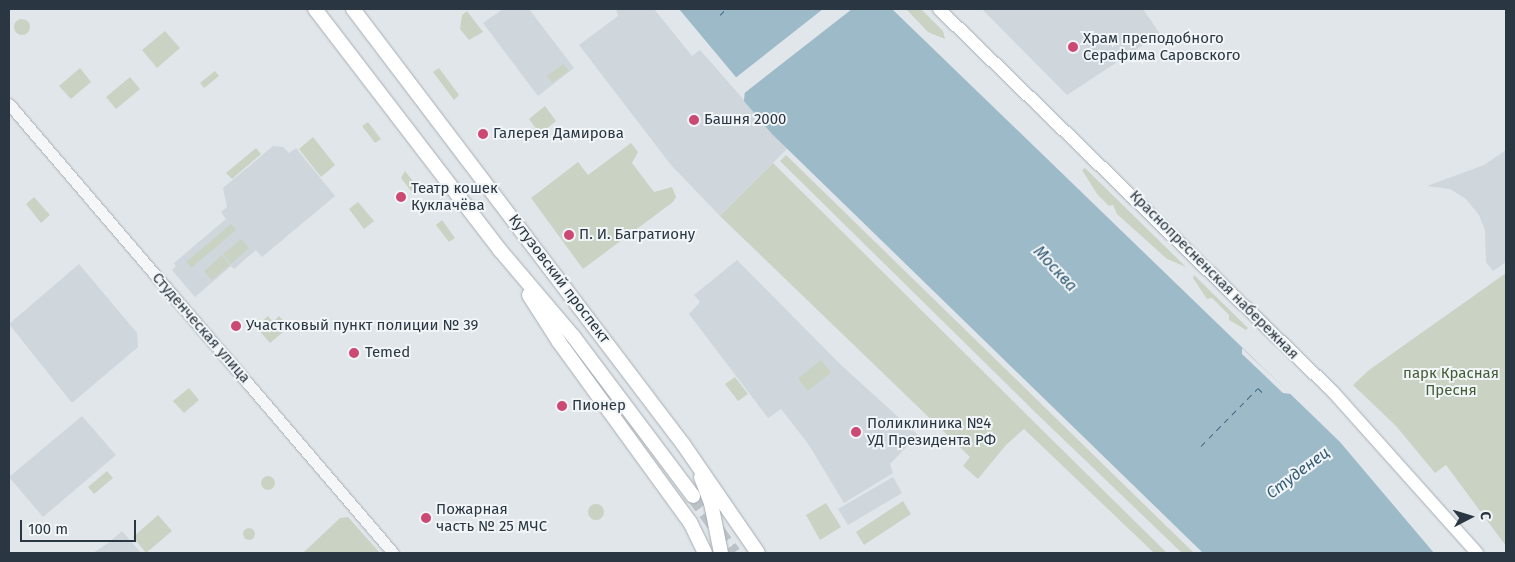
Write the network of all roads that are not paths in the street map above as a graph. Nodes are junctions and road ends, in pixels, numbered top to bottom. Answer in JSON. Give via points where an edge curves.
{"nodes":[{"id":1,"x":315,"y":9,"type":"edge"},
{"id":2,"x":353,"y":9,"type":"edge"},
{"id":3,"x":940,"y":9,"type":"edge"},
{"id":4,"x":9,"y":104,"type":"edge"},
{"id":5,"x":500,"y":250,"type":"junction"},
{"id":6,"x":684,"y":444,"type":"junction"},
{"id":7,"x":693,"y":496,"type":"tunnel mouth"},
{"id":8,"x":393,"y":553,"type":"edge"},
{"id":9,"x":705,"y":553,"type":"edge"},
{"id":10,"x":721,"y":553,"type":"edge"},
{"id":11,"x":758,"y":553,"type":"edge"},
{"id":12,"x":1477,"y":553,"type":"edge"}],
"edges":[{"from":1,"to":5,"type":"main road","name":"Кутузовский проспект"},
{"from":2,"to":6,"type":"main road","name":"Кутузовский проспект"},
{"from":3,"to":12,"type":"main road","name":"Краснопресненская набережная","via":[[1334,393]]},
{"from":4,"to":8,"type":"street","name":"Студенческая улица"},
{"from":5,"to":7,"type":"main road","name":"Кутузовский проспект","via":[[573,336]]},
{"from":5,"to":9,"type":"main road","name":"Кутузовский проспект","via":[[559,342],[694,529]]},
{"from":6,"to":10,"type":"main road","via":[[711,502]]},
{"from":6,"to":11,"type":"main road","name":"Кутузовский проспект"}]}
